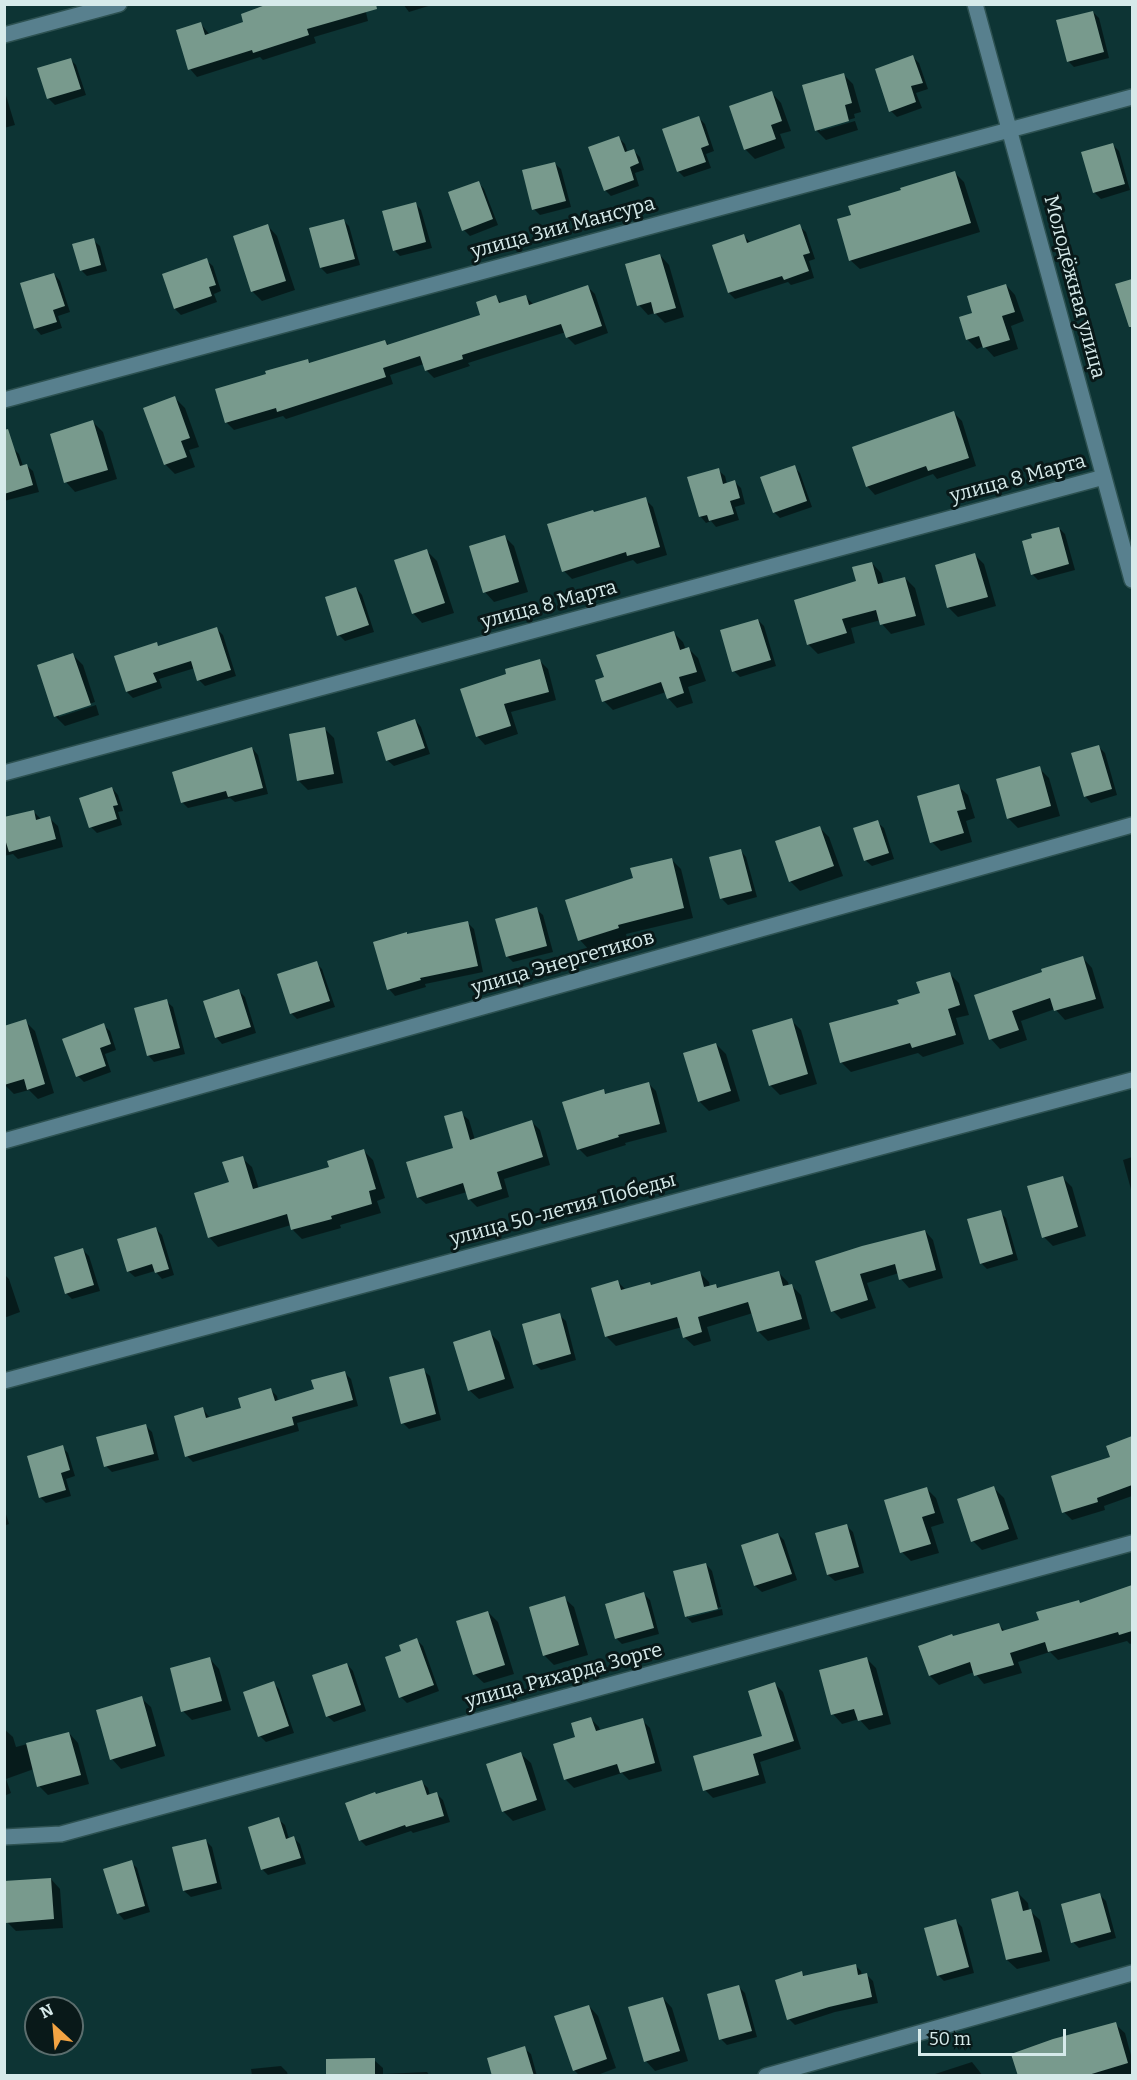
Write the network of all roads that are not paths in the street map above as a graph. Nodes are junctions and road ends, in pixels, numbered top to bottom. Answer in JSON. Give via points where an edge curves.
{"nodes":[{"id":1,"x":119,"y":4,"type":"edge"},
{"id":2,"x":975,"y":4,"type":"edge"},
{"id":3,"x":4,"y":35,"type":"edge"},
{"id":4,"x":1132,"y":97,"type":"edge"},
{"id":5,"x":1009,"y":129,"type":"junction"},
{"id":6,"x":4,"y":400,"type":"edge"},
{"id":7,"x":1104,"y":477,"type":"junction"},
{"id":8,"x":1132,"y":580,"type":"edge"},
{"id":9,"x":4,"y":772,"type":"edge"},
{"id":10,"x":1132,"y":825,"type":"edge"},
{"id":11,"x":1132,"y":1080,"type":"edge"},
{"id":12,"x":4,"y":1141,"type":"edge"},
{"id":13,"x":4,"y":1381,"type":"edge"},
{"id":14,"x":1132,"y":1543,"type":"edge"},
{"id":15,"x":4,"y":1837,"type":"edge"},
{"id":16,"x":1132,"y":1973,"type":"edge"},
{"id":17,"x":766,"y":2076,"type":"edge"}],
"edges":[{"from":1,"to":3,"type":"street"},
{"from":2,"to":5,"type":"street","name":"Молодёжная улица"},
{"from":4,"to":5,"type":"street","name":"улица Зии Мансура"},
{"from":5,"to":6,"type":"street","name":"улица Зии Мансура"},
{"from":5,"to":7,"type":"street","name":"Молодёжная улица"},
{"from":7,"to":8,"type":"street","name":"Молодёжная улица"},
{"from":7,"to":9,"type":"street","name":"улица 8 Марта"},
{"from":10,"to":12,"type":"street","name":"улица Энергетиков"},
{"from":11,"to":13,"type":"street","name":"улица 50-летия Победы"},
{"from":14,"to":15,"type":"street","name":"улица Рихарда Зорге","via":[[61,1834]]},
{"from":16,"to":17,"type":"street"}]}
